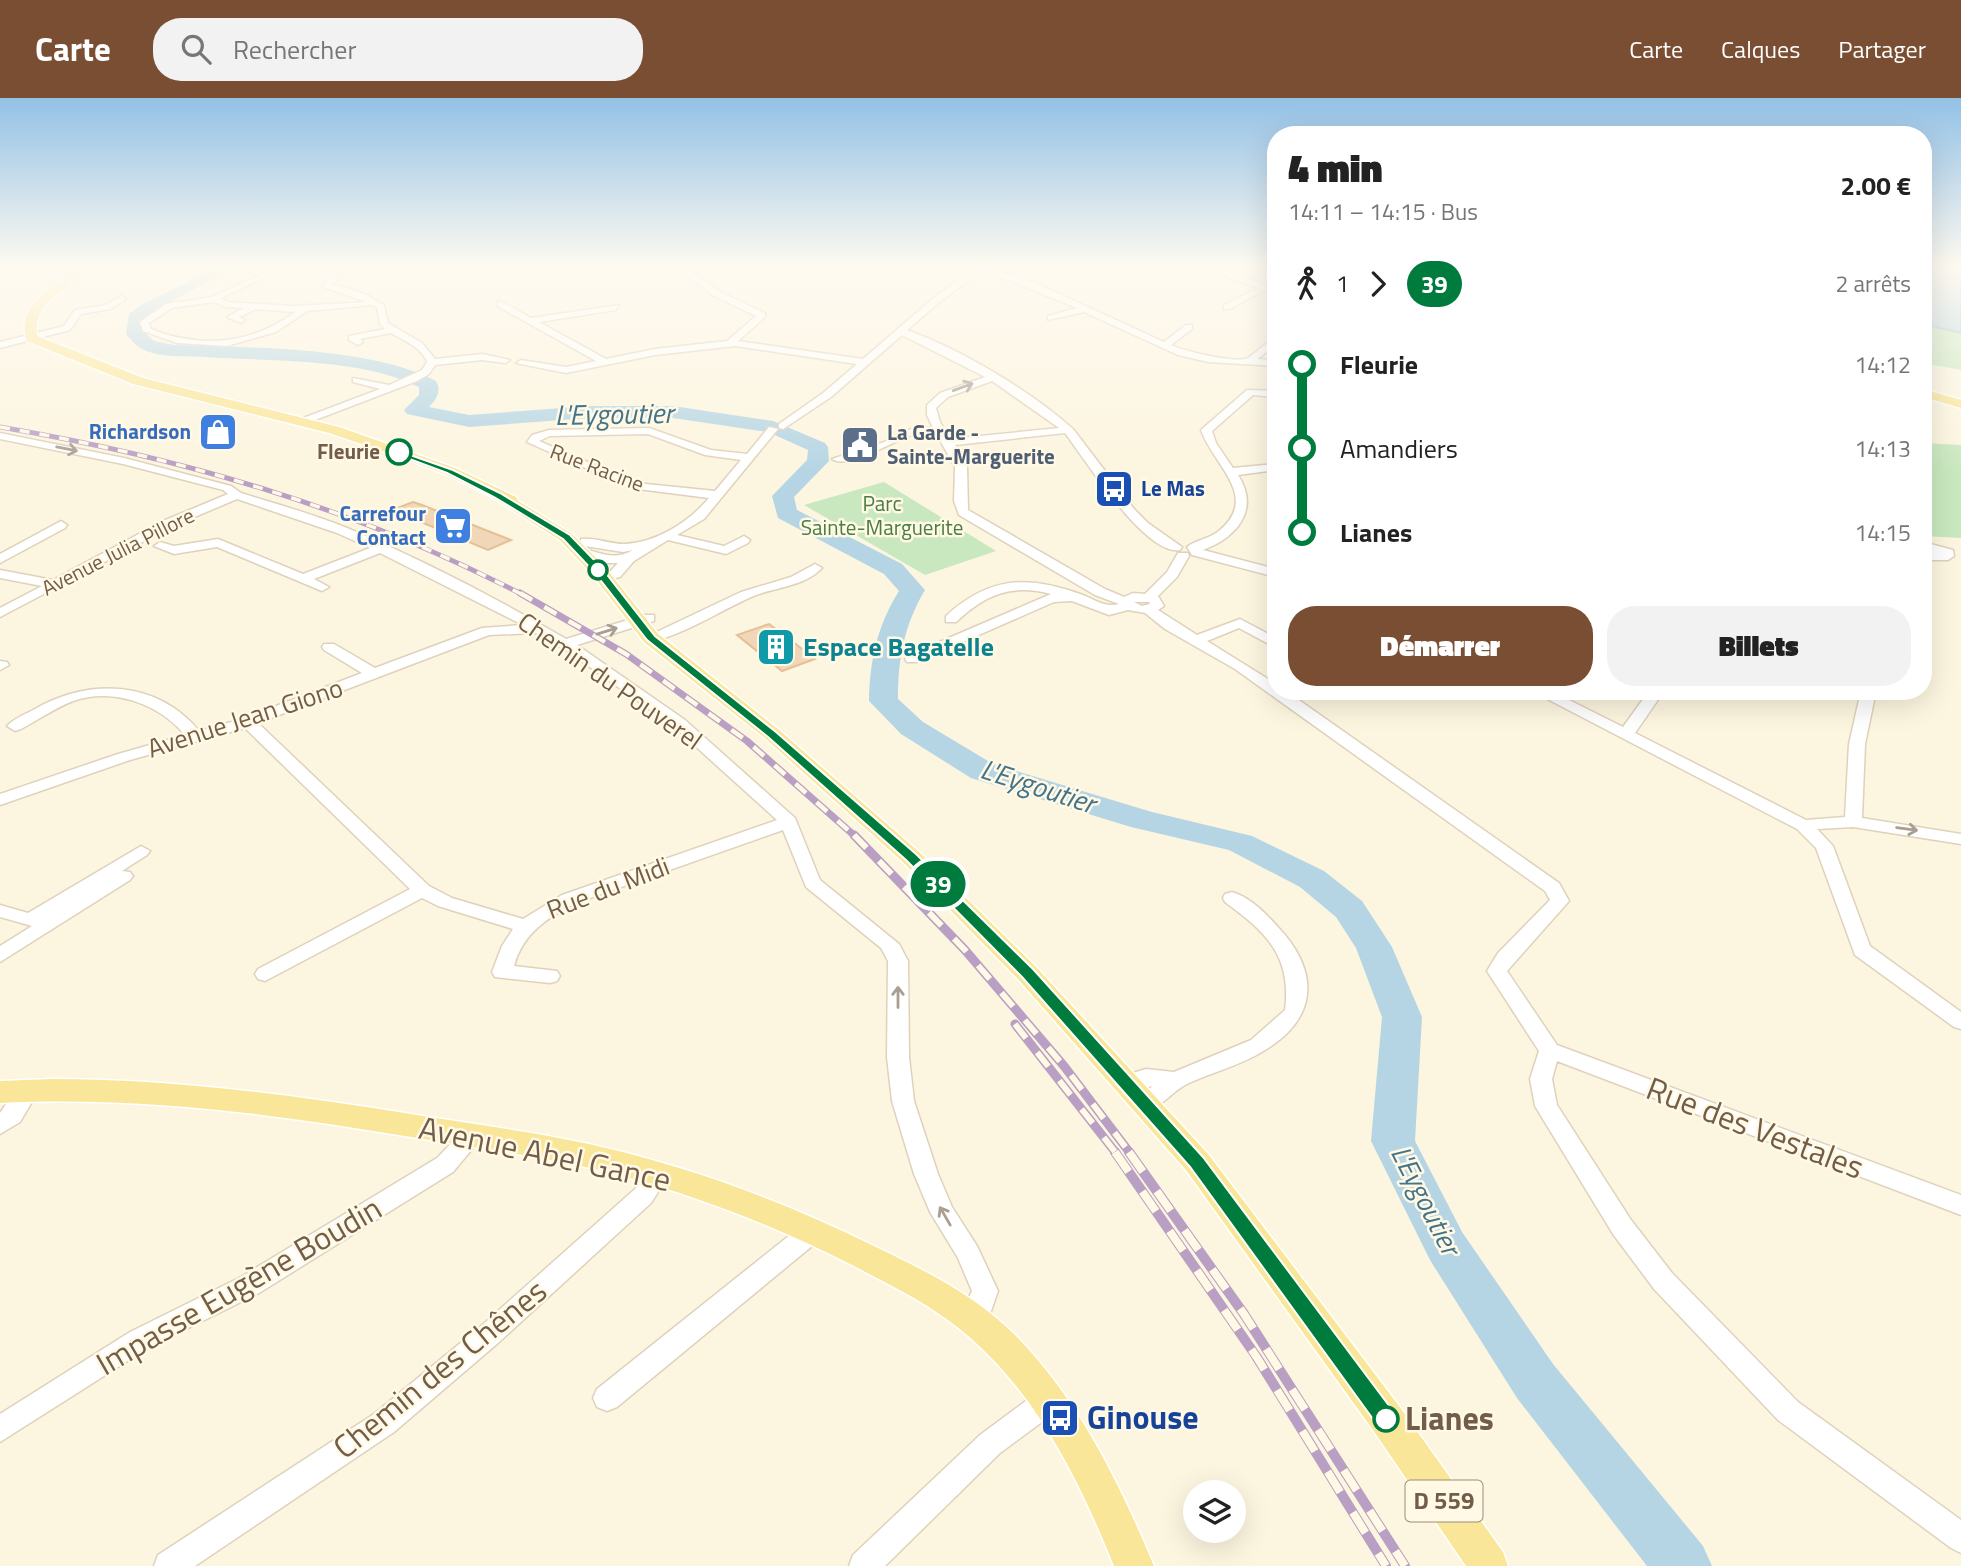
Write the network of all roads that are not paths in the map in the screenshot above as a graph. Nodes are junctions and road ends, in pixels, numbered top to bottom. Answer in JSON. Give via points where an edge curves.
{"nodes":[{"id":1,"x":36,"y":336,"type":"edge"},
{"id":2,"x":157,"y":336,"type":"edge"},
{"id":3,"x":257,"y":336,"type":"edge"},
{"id":4,"x":364,"y":336,"type":"edge"},
{"id":5,"x":401,"y":336,"type":"edge"},
{"id":6,"x":560,"y":336,"type":"edge"},
{"id":7,"x":738,"y":336,"type":"edge"},
{"id":8,"x":895,"y":336,"type":"edge"},
{"id":9,"x":909,"y":336,"type":"edge"},
{"id":10,"x":1141,"y":336,"type":"edge"},
{"id":11,"x":1178,"y":336,"type":"edge"},
{"id":12,"x":30,"y":337,"type":"junction"},
{"id":13,"x":358,"y":342,"type":"dead end"},
{"id":14,"x":735,"y":343,"type":"junction"},
{"id":15,"x":0,"y":345,"type":"edge"},
{"id":16,"x":1164,"y":346,"type":"junction"},
{"id":17,"x":1267,"y":347,"type":"edge"},
{"id":18,"x":505,"y":359,"type":"dead end"},
{"id":19,"x":432,"y":362,"type":"junction"},
{"id":20,"x":605,"y":362,"type":"junction"},
{"id":21,"x":865,"y":362,"type":"junction"},
{"id":22,"x":1252,"y":362,"type":"junction"},
{"id":23,"x":521,"y":363,"type":"dead end"},
{"id":24,"x":1267,"y":363,"type":"edge"},
{"id":25,"x":992,"y":378,"type":"junction"},
{"id":26,"x":1251,"y":379,"type":"dead end"},
{"id":27,"x":356,"y":380,"type":"dead end"},
{"id":28,"x":389,"y":388,"type":"junction"},
{"id":29,"x":1251,"y":392,"type":"junction"},
{"id":30,"x":1267,"y":393,"type":"edge"},
{"id":31,"x":1932,"y":396,"type":"edge"},
{"id":32,"x":1961,"y":404,"type":"edge"},
{"id":33,"x":931,"y":415,"type":"junction"},
{"id":34,"x":302,"y":422,"type":"junction"},
{"id":35,"x":916,"y":430,"type":"junction"},
{"id":36,"x":1068,"y":430,"type":"junction"},
{"id":37,"x":0,"y":436,"type":"edge"},
{"id":38,"x":945,"y":437,"type":"junction"},
{"id":39,"x":748,"y":457,"type":"junction"},
{"id":40,"x":838,"y":459,"type":"dead end"},
{"id":41,"x":1267,"y":468,"type":"edge"},
{"id":42,"x":1230,"y":472,"type":"junction"},
{"id":43,"x":237,"y":495,"type":"junction"},
{"id":44,"x":718,"y":495,"type":"junction"},
{"id":45,"x":61,"y":525,"type":"dead end"},
{"id":46,"x":667,"y":536,"type":"junction"},
{"id":47,"x":744,"y":540,"type":"dead end"},
{"id":48,"x":651,"y":544,"type":"junction"},
{"id":49,"x":160,"y":546,"type":"dead end"},
{"id":50,"x":1932,"y":547,"type":"edge"},
{"id":51,"x":381,"y":548,"type":"junction"},
{"id":52,"x":1188,"y":551,"type":"junction"},
{"id":53,"x":594,"y":553,"type":"junction"},
{"id":54,"x":1955,"y":553,"type":"edge"},
{"id":55,"x":1932,"y":556,"type":"edge"},
{"id":56,"x":629,"y":558,"type":"junction"},
{"id":57,"x":0,"y":559,"type":"edge"},
{"id":58,"x":814,"y":568,"type":"dead end"},
{"id":59,"x":1267,"y":571,"type":"edge"},
{"id":60,"x":0,"y":574,"type":"edge"},
{"id":61,"x":615,"y":574,"type":"junction"},
{"id":62,"x":305,"y":578,"type":"junction"},
{"id":63,"x":55,"y":584,"type":"junction"},
{"id":64,"x":322,"y":587,"type":"dead end"},
{"id":65,"x":1088,"y":600,"type":"junction"},
{"id":66,"x":1149,"y":603,"type":"junction"},
{"id":67,"x":1128,"y":605,"type":"junction"},
{"id":68,"x":502,"y":608,"type":"junction"},
{"id":69,"x":0,"y":613,"type":"edge"},
{"id":70,"x":951,"y":619,"type":"dead end"},
{"id":71,"x":643,"y":620,"type":"junction"},
{"id":72,"x":538,"y":629,"type":"junction"},
{"id":73,"x":488,"y":631,"type":"junction"},
{"id":74,"x":1267,"y":639,"type":"edge"},
{"id":75,"x":1195,"y":641,"type":"junction"},
{"id":76,"x":565,"y":644,"type":"junction"},
{"id":77,"x":662,"y":644,"type":"junction"},
{"id":78,"x":329,"y":647,"type":"dead end"},
{"id":79,"x":912,"y":659,"type":"dead end"},
{"id":80,"x":374,"y":674,"type":"junction"},
{"id":81,"x":1267,"y":685,"type":"edge"},
{"id":82,"x":1288,"y":700,"type":"edge"},
{"id":83,"x":1557,"y":700,"type":"edge"},
{"id":84,"x":1651,"y":700,"type":"edge"},
{"id":85,"x":1867,"y":700,"type":"edge"},
{"id":86,"x":248,"y":722,"type":"junction"},
{"id":87,"x":15,"y":726,"type":"dead end"},
{"id":88,"x":1626,"y":734,"type":"junction"},
{"id":89,"x":195,"y":737,"type":"junction"},
{"id":90,"x":0,"y":800,"type":"edge"},
{"id":91,"x":789,"y":822,"type":"junction"},
{"id":92,"x":1853,"y":822,"type":"junction"},
{"id":93,"x":1802,"y":825,"type":"junction"},
{"id":94,"x":1961,"y":839,"type":"edge"},
{"id":95,"x":141,"y":851,"type":"dead end"},
{"id":96,"x":124,"y":876,"type":"dead end"},
{"id":97,"x":422,"y":890,"type":"junction"},
{"id":98,"x":1232,"y":898,"type":"dead end"},
{"id":99,"x":0,"y":911,"type":"edge"},
{"id":100,"x":524,"y":926,"type":"junction"},
{"id":101,"x":0,"y":955,"type":"edge"},
{"id":102,"x":265,"y":974,"type":"dead end"},
{"id":103,"x":550,"y":976,"type":"dead end"},
{"id":104,"x":1961,"y":1023,"type":"edge"},
{"id":105,"x":1550,"y":1050,"type":"junction"},
{"id":106,"x":14,"y":1091,"type":"edge"},
{"id":107,"x":1136,"y":1093,"type":"junction"},
{"id":108,"x":0,"y":1125,"type":"edge"},
{"id":109,"x":472,"y":1136,"type":"junction"},
{"id":110,"x":657,"y":1174,"type":"junction"},
{"id":111,"x":1961,"y":1205,"type":"edge"},
{"id":112,"x":814,"y":1230,"type":"junction"},
{"id":113,"x":972,"y":1319,"type":"junction"},
{"id":114,"x":607,"y":1398,"type":"dead end"},
{"id":115,"x":1048,"y":1401,"type":"junction"},
{"id":116,"x":0,"y":1429,"type":"edge"},
{"id":117,"x":1961,"y":1538,"type":"edge"},
{"id":118,"x":169,"y":1566,"type":"edge"},
{"id":119,"x":864,"y":1566,"type":"edge"},
{"id":120,"x":1134,"y":1566,"type":"edge"},
{"id":121,"x":1489,"y":1566,"type":"edge"}],
"edges":[{"from":1,"to":12,"type":"street"},
{"from":2,"to":3,"type":"street","via":[[210,345]]},
{"from":4,"to":13,"type":"street","via":[[352,338]]},
{"from":5,"to":19,"type":"street","via":[[421,347]]},
{"from":6,"to":20,"type":"street"},
{"from":7,"to":14,"type":"street","via":[[732,341]]},
{"from":8,"to":21,"type":"street"},
{"from":9,"to":25,"type":"street"},
{"from":10,"to":16,"type":"street"},
{"from":11,"to":16,"type":"street"},
{"from":12,"to":15,"type":"street"},
{"from":12,"to":34,"type":"main road","number":"D 559","via":[[138,381]]},
{"from":14,"to":20,"type":"street"},
{"from":14,"to":21,"type":"street"},
{"from":16,"to":22,"type":"street","via":[[1193,356]]},
{"from":17,"to":22,"type":"street"},
{"from":18,"to":19,"type":"street"},
{"from":19,"to":28,"type":"street","via":[[426,372]]},
{"from":20,"to":23,"type":"street","via":[[556,370]]},
{"from":21,"to":39,"type":"street","via":[[827,396],[778,427]]},
{"from":22,"to":24,"type":"street"},
{"from":33,"to":25,"type":"street","one_way":true,"via":[[931,407],[944,395]]},
{"from":25,"to":36,"type":"street"},
{"from":26,"to":29,"type":"street"},
{"from":27,"to":28,"type":"street"},
{"from":28,"to":34,"type":"street"},
{"from":29,"to":30,"type":"street"},
{"from":29,"to":42,"type":"street","via":[[1206,430],[1209,444]]},
{"from":31,"to":32,"type":"main road"},
{"from":33,"to":35,"type":"street"},
{"from":33,"to":38,"type":"street"},
{"from":34,"to":53,"type":"main road","number":"D 559","via":[[425,461],[497,495]]},
{"from":35,"to":38,"type":"street"},
{"from":35,"to":40,"type":"street"},
{"from":36,"to":38,"type":"street"},
{"from":36,"to":52,"type":"street","via":[[1147,531]]},
{"from":37,"to":43,"type":"street","name":"Chemin du Pouverel","one_way":true,"via":[[124,461],[208,482]]},
{"from":38,"to":67,"type":"street","via":[[962,469],[959,500],[963,512]]},
{"from":39,"to":44,"type":"street"},
{"from":39,"to":44,"type":"street","name":"Rue Racine","via":[[709,453],[649,431],[578,430],[550,433],[532,442],[634,486]]},
{"from":41,"to":42,"type":"street"},
{"from":42,"to":52,"type":"street","via":[[1244,508],[1230,528]]},
{"from":43,"to":51,"type":"street","name":"Chemin du Pouverel"},
{"from":43,"to":63,"type":"street","name":"Avenue Julia Pillore","via":[[167,524]]},
{"from":44,"to":46,"type":"street","via":[[700,516]]},
{"from":45,"to":57,"type":"street"},
{"from":46,"to":47,"type":"street","via":[[726,551]]},
{"from":46,"to":48,"type":"street"},
{"from":48,"to":53,"type":"street"},
{"from":48,"to":56,"type":"street"},
{"from":49,"to":62,"type":"street","via":[[174,550],[218,543]]},
{"from":50,"to":54,"type":"street"},
{"from":51,"to":62,"type":"street"},
{"from":51,"to":68,"type":"street","name":"Chemin du Pouverel"},
{"from":52,"to":59,"type":"street"},
{"from":52,"to":66,"type":"street"},
{"from":53,"to":56,"type":"street"},
{"from":53,"to":61,"type":"main road","number":"D 559"},
{"from":53,"to":71,"type":"main road","number":"D 559"},
{"from":54,"to":55,"type":"street"},
{"from":56,"to":61,"type":"street"},
{"from":58,"to":77,"type":"street","via":[[796,580],[759,589]]},
{"from":60,"to":63,"type":"street"},
{"from":61,"to":71,"type":"main road","number":"D 559"},
{"from":62,"to":64,"type":"street"},
{"from":63,"to":69,"type":"street","name":"Avenue Julia Pillore"},
{"from":65,"to":67,"type":"street","via":[[1109,611]]},
{"from":65,"to":70,"type":"street","via":[[1048,587],[1009,586],[966,601]]},
{"from":65,"to":79,"type":"street","via":[[1052,598]]},
{"from":66,"to":67,"type":"street"},
{"from":66,"to":75,"type":"street"},
{"from":68,"to":72,"type":"street","name":"Chemin du Pouverel"},
{"from":68,"to":73,"type":"street","via":[[502,619]]},
{"from":76,"to":71,"type":"street","one_way":true},
{"from":71,"to":77,"type":"main road","number":"D 559"},
{"from":72,"to":73,"type":"street","name":"Avenue Jean Giono"},
{"from":72,"to":76,"type":"street","name":"Chemin du Pouverel"},
{"from":73,"to":80,"type":"street","name":"Avenue Jean Giono"},
{"from":74,"to":75,"type":"street","via":[[1240,623]]},
{"from":75,"to":81,"type":"street"},
{"from":76,"to":91,"type":"street","name":"Chemin du Pouverel","via":[[679,723]]},
{"from":77,"to":107,"type":"main road","number":"D 559","via":[[911,857],[1027,973]]},
{"from":78,"to":80,"type":"street"},
{"from":80,"to":86,"type":"street","name":"Avenue Jean Giono"},
{"from":82,"to":105,"type":"street","via":[[1552,887],[1560,901],[1497,971]]},
{"from":83,"to":88,"type":"street"},
{"from":84,"to":88,"type":"street"},
{"from":85,"to":92,"type":"street","via":[[1857,744]]},
{"from":86,"to":89,"type":"street","name":"Avenue Jean Giono"},
{"from":86,"to":97,"type":"street"},
{"from":87,"to":89,"type":"street","via":[[67,698],[105,692],[167,710]]},
{"from":88,"to":93,"type":"street"},
{"from":89,"to":90,"type":"street","name":"Avenue Jean Giono"},
{"from":91,"to":100,"type":"street","name":"Rue du Midi","via":[[569,899]]},
{"from":113,"to":91,"type":"street","name":"Chemin du Pouverel","one_way":true,"via":[[985,1292],[937,1199],[903,1101],[898,961],[889,944],[812,883]]},
{"from":92,"to":93,"type":"street"},
{"from":92,"to":94,"type":"street","one_way":true},
{"from":93,"to":104,"type":"street","via":[[1824,846],[1862,950]]},
{"from":95,"to":99,"type":"street","via":[[30,920]]},
{"from":96,"to":101,"type":"street"},
{"from":97,"to":100,"type":"street","via":[[445,902]]},
{"from":97,"to":102,"type":"street"},
{"from":98,"to":107,"type":"street","via":[[1262,920],[1287,952],[1296,973],[1295,1011],[1258,1045]]},
{"from":100,"to":103,"type":"street","name":"Rue du Midi","via":[[506,955],[502,972]]},
{"from":105,"to":111,"type":"street","name":"Rue des Vestales"},
{"from":105,"to":117,"type":"street","via":[[1541,1080],[1546,1106],[1622,1227],[1662,1281],[1788,1412]]},
{"from":106,"to":108,"type":"street","via":[[12,1116]]},
{"from":106,"to":109,"type":"main road","name":"Avenue Abel Gance","via":[[95,1088],[181,1093]]},
{"from":107,"to":121,"type":"main road","number":"D 559","via":[[1196,1162]]},
{"from":109,"to":110,"type":"main road","name":"Avenue Abel Gance"},
{"from":109,"to":116,"type":"street","name":"Impasse Eugène Boudin","via":[[445,1165],[250,1285],[139,1340]]},
{"from":110,"to":112,"type":"main road","name":"Avenue Abel Gance"},
{"from":110,"to":118,"type":"street","name":"Chemin des Chênes","via":[[643,1196],[384,1423]]},
{"from":112,"to":113,"type":"main road","name":"Avenue Abel Gance","via":[[898,1273]]},
{"from":112,"to":114,"type":"street"},
{"from":113,"to":115,"type":"main road","name":"Avenue Abel Gance"},
{"from":115,"to":119,"type":"street","via":[[990,1444]]},
{"from":115,"to":120,"type":"main road","name":"Avenue Abel Gance","via":[[1109,1506]]}]}
